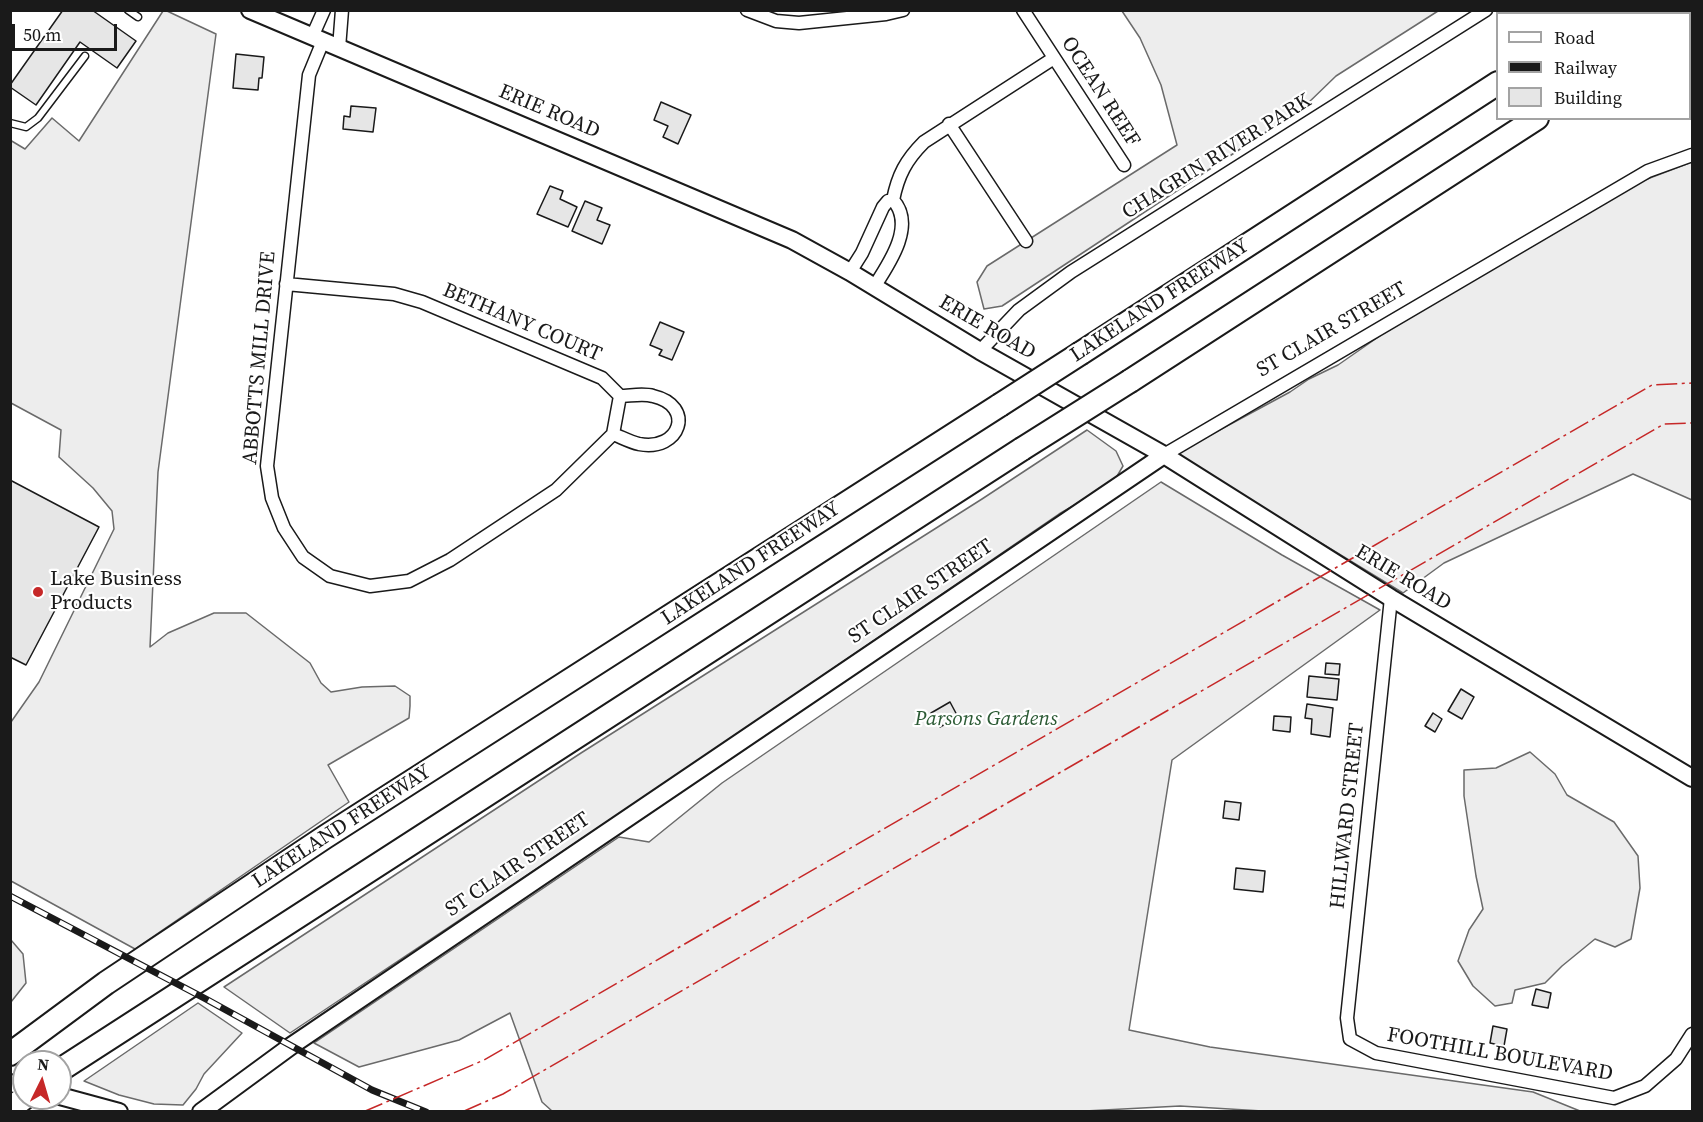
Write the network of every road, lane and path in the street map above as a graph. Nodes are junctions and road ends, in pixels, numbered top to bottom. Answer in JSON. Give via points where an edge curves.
{"nodes":[{"id":1,"x":128,"y":10,"type":"edge"},
{"id":2,"x":250,"y":10,"type":"edge"},
{"id":3,"x":324,"y":10,"type":"edge"},
{"id":4,"x":342,"y":10,"type":"edge"},
{"id":5,"x":747,"y":10,"type":"edge"},
{"id":6,"x":903,"y":10,"type":"edge"},
{"id":7,"x":1023,"y":10,"type":"edge"},
{"id":8,"x":1486,"y":10,"type":"edge"},
{"id":9,"x":1609,"y":10,"type":"edge"},
{"id":10,"x":1602,"y":12,"type":"edge"},
{"id":11,"x":138,"y":17,"type":"dead end"},
{"id":12,"x":318,"y":39,"type":"junction"},
{"id":13,"x":339,"y":48,"type":"junction"},
{"id":14,"x":85,"y":56,"type":"dead end"},
{"id":15,"x":1054,"y":58,"type":"junction"},
{"id":16,"x":1496,"y":84,"type":"edge"},
{"id":17,"x":1535,"y":120,"type":"edge"},
{"id":18,"x":10,"y":123,"type":"edge"},
{"id":19,"x":949,"y":124,"type":"junction"},
{"id":20,"x":1692,"y":155,"type":"edge"},
{"id":21,"x":1124,"y":165,"type":"dead end"},
{"id":22,"x":893,"y":200,"type":"junction"},
{"id":23,"x":1026,"y":241,"type":"dead end"},
{"id":24,"x":850,"y":272,"type":"junction"},
{"id":25,"x":286,"y":284,"type":"junction"},
{"id":26,"x":874,"y":287,"type":"junction"},
{"id":27,"x":980,"y":351,"type":"junction"},
{"id":28,"x":620,"y":396,"type":"junction"},
{"id":29,"x":613,"y":434,"type":"junction"},
{"id":30,"x":1164,"y":455,"type":"junction"},
{"id":31,"x":1390,"y":598,"type":"junction"},
{"id":32,"x":1692,"y":778,"type":"edge"},
{"id":33,"x":1692,"y":1035,"type":"edge"},
{"id":34,"x":1350,"y":1039,"type":"joint"},
{"id":35,"x":10,"y":1054,"type":"edge"},
{"id":36,"x":72,"y":1062,"type":"edge"},
{"id":37,"x":72,"y":1099,"type":"edge"},
{"id":38,"x":114,"y":1110,"type":"edge"},
{"id":39,"x":201,"y":1112,"type":"edge"}],
"edges":[{"from":1,"to":11,"type":"lane"},
{"from":2,"to":12,"type":"street","name":"ERIE ROAD"},
{"from":3,"to":12,"type":"street","name":"ABBOTTS MILL DRIVE"},
{"from":4,"to":13,"type":"street"},
{"from":5,"to":6,"type":"street","via":[[776,21],[799,22]]},
{"from":7,"to":15,"type":"street","name":"OCEAN REEF"},
{"from":8,"to":27,"type":"street","name":"CHAGRIN RIVER PARK","via":[[1071,272],[1019,310]]},
{"from":9,"to":10,"type":"highway"},
{"from":12,"to":13,"type":"street","name":"ERIE ROAD"},
{"from":12,"to":25,"type":"street","name":"ABBOTTS MILL DRIVE","via":[[309,75]]},
{"from":13,"to":24,"type":"street","name":"ERIE ROAD","via":[[731,213]]},
{"from":14,"to":18,"type":"lane","via":[[38,118],[26,127]]},
{"from":15,"to":19,"type":"street"},
{"from":15,"to":21,"type":"street","name":"OCEAN REEF"},
{"from":16,"to":35,"type":"highway","name":"LAKELAND FREEWAY","bridge":true,"via":[[325,837],[106,983]]},
{"from":17,"to":36,"type":"highway","bridge":true},
{"from":19,"to":22,"type":"street","via":[[908,157]]},
{"from":19,"to":23,"type":"street"},
{"from":20,"to":30,"type":"street","name":"ST CLAIR STREET","via":[[1648,171]]},
{"from":22,"to":24,"type":"street","via":[[883,207]]},
{"from":22,"to":26,"type":"street","via":[[902,214],[902,224],[897,245]]},
{"from":24,"to":26,"type":"street","name":"ERIE ROAD"},
{"from":25,"to":28,"type":"street","name":"BETHANY COURT","via":[[394,294],[422,302],[602,378]]},
{"from":25,"to":29,"type":"street","name":"ABBOTTS MILL DRIVE","via":[[268,477],[284,528],[303,557],[330,576],[370,585],[409,581],[450,560],[556,490]]},
{"from":26,"to":27,"type":"street","name":"ERIE ROAD"},
{"from":27,"to":30,"type":"street","name":"ERIE ROAD"},
{"from":28,"to":29,"type":"street"},
{"from":28,"to":29,"type":"street","via":[[651,395],[665,400],[680,420],[676,432],[667,441],[656,444],[639,444]]},
{"from":30,"to":31,"type":"street","name":"ERIE ROAD"},
{"from":30,"to":39,"type":"street","name":"ST CLAIR STREET","via":[[291,1046]]},
{"from":31,"to":32,"type":"street","name":"ERIE ROAD"},
{"from":31,"to":34,"type":"street","name":"HILLWARD STREET","via":[[1347,1018]]},
{"from":33,"to":34,"type":"street","name":"FOOTHILL BOULEVARD","via":[[1676,1059],[1645,1086],[1614,1098],[1376,1053]]},
{"from":37,"to":38,"type":"street"}]}
